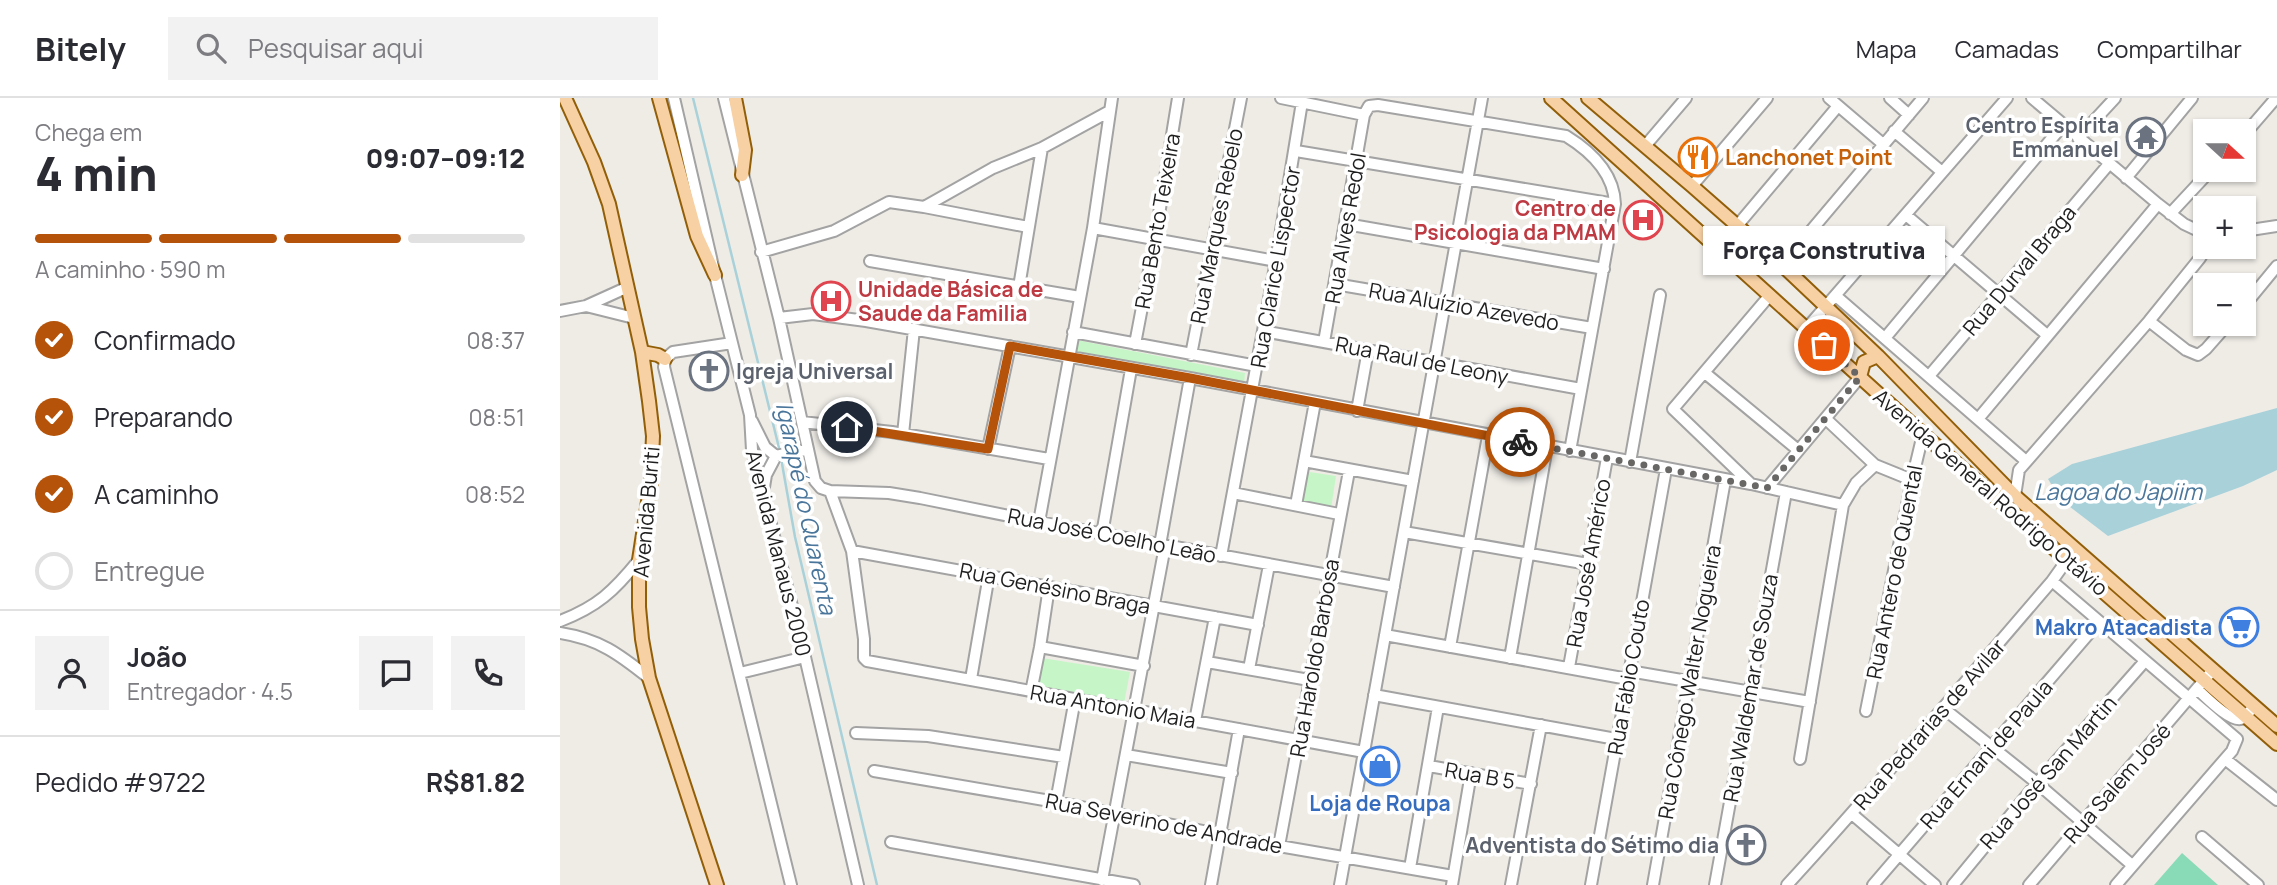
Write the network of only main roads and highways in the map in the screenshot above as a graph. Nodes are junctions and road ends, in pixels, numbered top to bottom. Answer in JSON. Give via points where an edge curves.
{"nodes":[{"id":1,"x":565,"y":98,"type":"edge"},
{"id":2,"x":659,"y":98,"type":"edge"},
{"id":3,"x":735,"y":98,"type":"edge"},
{"id":4,"x":1551,"y":98,"type":"edge"},
{"id":5,"x":1595,"y":100,"type":"edge"},
{"id":6,"x":742,"y":174,"type":"road end"},
{"id":7,"x":715,"y":275,"type":"road end"},
{"id":8,"x":642,"y":352,"type":"junction"},
{"id":9,"x":1878,"y":356,"type":"junction"},
{"id":10,"x":665,"y":359,"type":"road end"},
{"id":11,"x":1860,"y":377,"type":"junction"},
{"id":12,"x":2201,"y":685,"type":"junction"},
{"id":13,"x":2277,"y":726,"type":"edge"},
{"id":14,"x":2277,"y":744,"type":"edge"},
{"id":15,"x":717,"y":885,"type":"edge"}],
"edges":[{"from":1,"to":8,"type":"main road","name":"Avenida Buriti","via":[[609,204]]},
{"from":2,"to":7,"type":"main road","via":[[696,236]]},
{"from":3,"to":6,"type":"main road","via":[[745,150]]},
{"from":4,"to":11,"type":"main road","name":"Avenida General Rodrigo Otávio"},
{"from":5,"to":9,"type":"main road","name":"Avenida General Rodrigo Otávio"},
{"from":8,"to":10,"type":"main road"},
{"from":8,"to":15,"type":"main road","name":"Avenida Buriti","via":[[653,436],[639,560],[640,618],[649,678]]},
{"from":9,"to":11,"type":"main road","via":[[1864,362]]},
{"from":9,"to":12,"type":"main road","name":"Avenida General Rodrigo Otávio"},
{"from":11,"to":12,"type":"main road","name":"Avenida General Rodrigo Otávio"},
{"from":12,"to":13,"type":"main road","name":"Avenida General Rodrigo Otávio","via":[[2254,707]]},
{"from":12,"to":14,"type":"main road","name":"Avenida General Rodrigo Otávio"}]}
